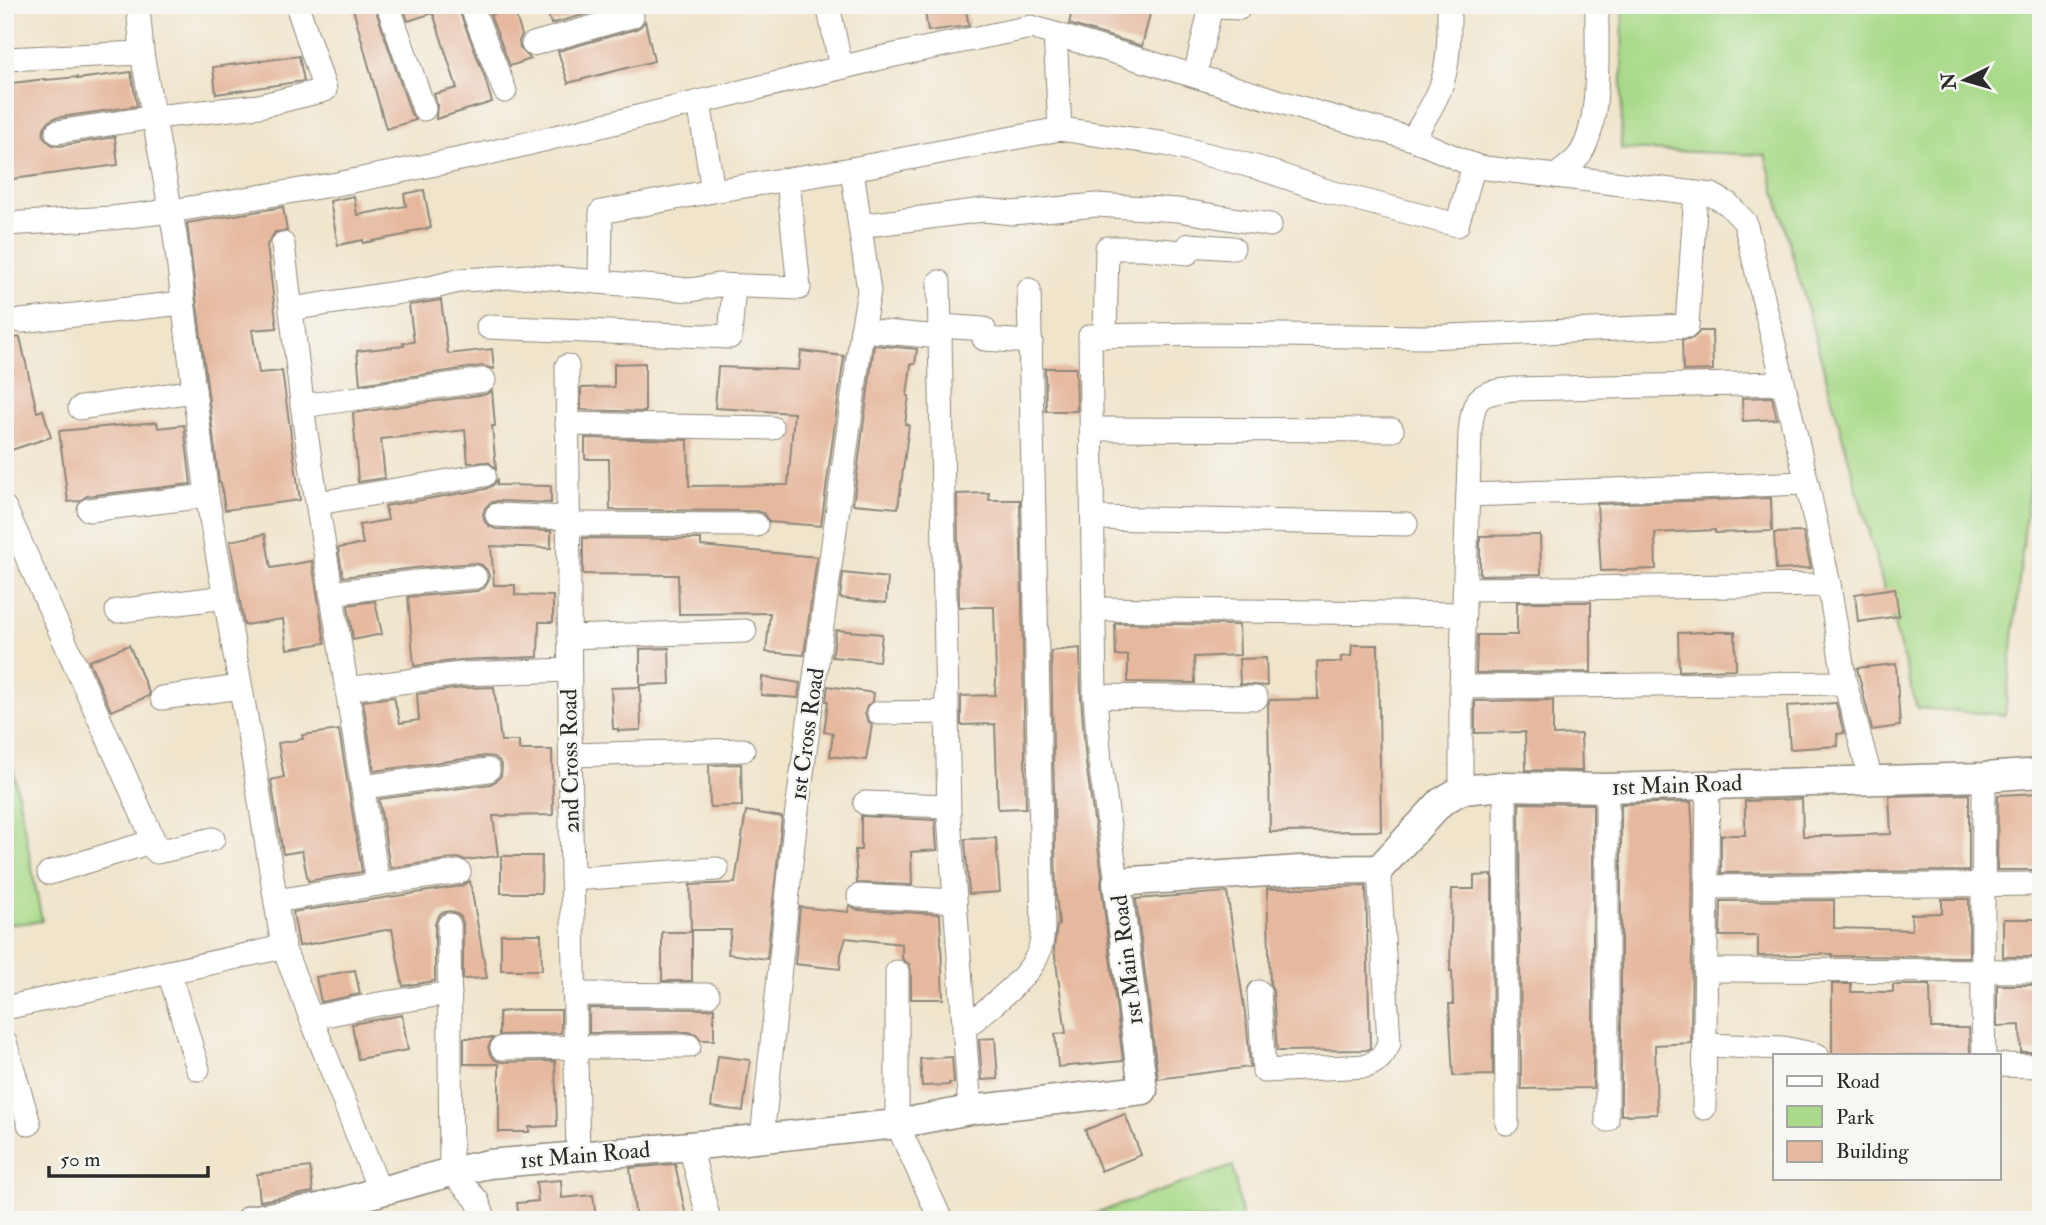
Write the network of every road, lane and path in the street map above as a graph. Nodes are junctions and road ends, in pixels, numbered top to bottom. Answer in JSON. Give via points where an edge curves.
{"nodes":[{"id":1,"x":138,"y":5,"type":"edge"},
{"id":2,"x":297,"y":5,"type":"edge"},
{"id":3,"x":388,"y":5,"type":"edge"},
{"id":4,"x":471,"y":5,"type":"edge"},
{"id":5,"x":629,"y":5,"type":"edge"},
{"id":6,"x":828,"y":5,"type":"edge"},
{"id":7,"x":1241,"y":5,"type":"edge"},
{"id":8,"x":1449,"y":5,"type":"edge"},
{"id":9,"x":1597,"y":5,"type":"edge"},
{"id":10,"x":1055,"y":34,"type":"junction"},
{"id":11,"x":533,"y":44,"type":"dead end"},
{"id":12,"x":142,"y":53,"type":"junction"},
{"id":13,"x":5,"y":59,"type":"edge"},
{"id":14,"x":842,"y":67,"type":"junction"},
{"id":15,"x":1195,"y":75,"type":"junction"},
{"id":16,"x":505,"y":91,"type":"dead end"},
{"id":17,"x":699,"y":102,"type":"junction"},
{"id":18,"x":424,"y":109,"type":"dead end"},
{"id":19,"x":155,"y":117,"type":"junction"},
{"id":20,"x":1060,"y":130,"type":"junction"},
{"id":21,"x":57,"y":132,"type":"dead end"},
{"id":22,"x":1413,"y":139,"type":"junction"},
{"id":23,"x":1474,"y":165,"type":"junction"},
{"id":24,"x":852,"y":169,"type":"junction"},
{"id":25,"x":1556,"y":176,"type":"junction"},
{"id":26,"x":788,"y":180,"type":"junction"},
{"id":27,"x":713,"y":191,"type":"junction"},
{"id":28,"x":1696,"y":193,"type":"junction"},
{"id":29,"x":171,"y":211,"type":"junction"},
{"id":30,"x":5,"y":224,"type":"edge"},
{"id":31,"x":1270,"y":225,"type":"dead end"},
{"id":32,"x":860,"y":226,"type":"junction"},
{"id":33,"x":283,"y":244,"type":"dead end"},
{"id":34,"x":1233,"y":248,"type":"dead end"},
{"id":35,"x":600,"y":282,"type":"junction"},
{"id":36,"x":939,"y":282,"type":"dead end"},
{"id":37,"x":734,"y":286,"type":"junction"},
{"id":38,"x":1029,"y":290,"type":"dead end"},
{"id":39,"x":182,"y":303,"type":"junction"},
{"id":40,"x":291,"y":309,"type":"junction"},
{"id":41,"x":21,"y":321,"type":"dead end"},
{"id":42,"x":488,"y":327,"type":"dead end"},
{"id":43,"x":862,"y":330,"type":"junction"},
{"id":44,"x":940,"y":332,"type":"junction"},
{"id":45,"x":1105,"y":336,"type":"junction"},
{"id":46,"x":1031,"y":342,"type":"junction"},
{"id":47,"x":567,"y":366,"type":"dead end"},
{"id":48,"x":484,"y":380,"type":"dead end"},
{"id":49,"x":1783,"y":383,"type":"junction"},
{"id":50,"x":194,"y":391,"type":"junction"},
{"id":51,"x":302,"y":406,"type":"junction"},
{"id":52,"x":80,"y":408,"type":"dead end"},
{"id":53,"x":567,"y":424,"type":"junction"},
{"id":54,"x":772,"y":428,"type":"dead end"},
{"id":55,"x":1092,"y":429,"type":"junction"},
{"id":56,"x":1392,"y":430,"type":"dead end"},
{"id":57,"x":484,"y":475,"type":"dead end"},
{"id":58,"x":1807,"y":483,"type":"junction"},
{"id":59,"x":1468,"y":495,"type":"junction"},
{"id":60,"x":207,"y":496,"type":"junction"},
{"id":61,"x":318,"y":503,"type":"junction"},
{"id":62,"x":5,"y":508,"type":"edge"},
{"id":63,"x":89,"y":510,"type":"dead end"},
{"id":64,"x":497,"y":515,"type":"dead end"},
{"id":65,"x":1093,"y":518,"type":"junction"},
{"id":66,"x":568,"y":521,"type":"junction"},
{"id":67,"x":1406,"y":524,"type":"dead end"},
{"id":68,"x":756,"y":525,"type":"dead end"},
{"id":69,"x":475,"y":577,"type":"dead end"},
{"id":70,"x":1829,"y":585,"type":"junction"},
{"id":71,"x":1465,"y":589,"type":"junction"},
{"id":72,"x":331,"y":593,"type":"junction"},
{"id":73,"x":225,"y":597,"type":"junction"},
{"id":74,"x":1094,"y":609,"type":"junction"},
{"id":75,"x":117,"y":611,"type":"dead end"},
{"id":76,"x":1464,"y":614,"type":"junction"},
{"id":77,"x":745,"y":631,"type":"dead end"},
{"id":78,"x":569,"y":637,"type":"junction"},
{"id":79,"x":569,"y":670,"type":"junction"},
{"id":80,"x":1845,"y":683,"type":"junction"},
{"id":81,"x":240,"y":687,"type":"junction"},
{"id":82,"x":1461,"y":687,"type":"junction"},
{"id":83,"x":346,"y":689,"type":"junction"},
{"id":84,"x":1095,"y":696,"type":"junction"},
{"id":85,"x":162,"y":698,"type":"dead end"},
{"id":86,"x":1256,"y":698,"type":"dead end"},
{"id":87,"x":947,"y":712,"type":"junction"},
{"id":88,"x":879,"y":713,"type":"dead end"},
{"id":89,"x":743,"y":750,"type":"dead end"},
{"id":90,"x":572,"y":755,"type":"junction"},
{"id":91,"x":488,"y":770,"type":"dead end"},
{"id":92,"x":2041,"y":773,"type":"edge"},
{"id":93,"x":1984,"y":777,"type":"junction"},
{"id":94,"x":1871,"y":780,"type":"junction"},
{"id":95,"x":1708,"y":785,"type":"junction"},
{"id":96,"x":1506,"y":786,"type":"junction"},
{"id":97,"x":363,"y":788,"type":"junction"},
{"id":98,"x":1608,"y":788,"type":"junction"},
{"id":99,"x":1461,"y":790,"type":"junction"},
{"id":100,"x":865,"y":803,"type":"dead end"},
{"id":101,"x":948,"y":806,"type":"junction"},
{"id":102,"x":213,"y":839,"type":"dead end"},
{"id":103,"x":153,"y":848,"type":"dead end"},
{"id":104,"x":718,"y":869,"type":"dead end"},
{"id":105,"x":1379,"y":869,"type":"junction"},
{"id":106,"x":459,"y":872,"type":"dead end"},
{"id":107,"x":49,"y":873,"type":"dead end"},
{"id":108,"x":572,"y":879,"type":"junction"},
{"id":109,"x":1117,"y":882,"type":"junction"},
{"id":110,"x":378,"y":884,"type":"junction"},
{"id":111,"x":1984,"y":884,"type":"junction"},
{"id":112,"x":2041,"y":884,"type":"edge"},
{"id":113,"x":1707,"y":887,"type":"junction"},
{"id":114,"x":859,"y":896,"type":"dead end"},
{"id":115,"x":276,"y":901,"type":"junction"},
{"id":116,"x":955,"y":901,"type":"junction"},
{"id":117,"x":449,"y":925,"type":"dead end"},
{"id":118,"x":283,"y":947,"type":"junction"},
{"id":119,"x":1706,"y":970,"type":"junction"},
{"id":120,"x":1982,"y":971,"type":"junction"},
{"id":121,"x":2041,"y":971,"type":"edge"},
{"id":122,"x":169,"y":972,"type":"junction"},
{"id":123,"x":897,"y":972,"type":"dead end"},
{"id":124,"x":1259,"y":992,"type":"dead end"},
{"id":125,"x":450,"y":993,"type":"junction"},
{"id":126,"x":574,"y":994,"type":"junction"},
{"id":127,"x":708,"y":995,"type":"dead end"},
{"id":128,"x":5,"y":1008,"type":"edge"},
{"id":129,"x":310,"y":1018,"type":"junction"},
{"id":130,"x":964,"y":1029,"type":"junction"},
{"id":131,"x":5,"y":1042,"type":"edge"},
{"id":132,"x":1705,"y":1045,"type":"junction"},
{"id":133,"x":689,"y":1046,"type":"dead end"},
{"id":134,"x":576,"y":1047,"type":"junction"},
{"id":135,"x":502,"y":1048,"type":"dead end"},
{"id":136,"x":1812,"y":1054,"type":"edge"},
{"id":137,"x":1984,"y":1054,"type":"edge"},
{"id":138,"x":2000,"y":1065,"type":"edge"},
{"id":139,"x":2041,"y":1066,"type":"edge"},
{"id":140,"x":198,"y":1069,"type":"dead end"},
{"id":141,"x":1704,"y":1108,"type":"dead end"},
{"id":142,"x":970,"y":1110,"type":"junction"},
{"id":143,"x":1607,"y":1120,"type":"dead end"},
{"id":144,"x":1507,"y":1123,"type":"dead end"},
{"id":145,"x":29,"y":1124,"type":"dead end"},
{"id":146,"x":897,"y":1124,"type":"junction"},
{"id":147,"x":762,"y":1138,"type":"junction"},
{"id":148,"x":690,"y":1146,"type":"junction"},
{"id":149,"x":578,"y":1156,"type":"junction"},
{"id":150,"x":451,"y":1172,"type":"junction"},
{"id":151,"x":380,"y":1192,"type":"junction"},
{"id":152,"x":250,"y":1220,"type":"edge"},
{"id":153,"x":485,"y":1220,"type":"edge"},
{"id":154,"x":709,"y":1220,"type":"edge"},
{"id":155,"x":941,"y":1220,"type":"edge"}],
"edges":[{"from":1,"to":12,"type":"street"},
{"from":2,"to":19,"type":"street","via":[[326,90],[259,106]]},
{"from":3,"to":18,"type":"street"},
{"from":4,"to":16,"type":"street"},
{"from":5,"to":11,"type":"street","via":[[632,16]]},
{"from":6,"to":14,"type":"street"},
{"from":7,"to":15,"type":"street","via":[[1210,11]]},
{"from":8,"to":22,"type":"street","via":[[1440,88]]},
{"from":9,"to":25,"type":"street","via":[[1595,106],[1587,141],[1578,158]]},
{"from":10,"to":14,"type":"street","via":[[1031,27]]},
{"from":10,"to":15,"type":"street"},
{"from":10,"to":20,"type":"street"},
{"from":12,"to":13,"type":"street"},
{"from":12,"to":19,"type":"street"},
{"from":14,"to":17,"type":"street"},
{"from":15,"to":22,"type":"street"},
{"from":17,"to":27,"type":"street"},
{"from":17,"to":29,"type":"street","via":[[337,184]]},
{"from":19,"to":21,"type":"street"},
{"from":19,"to":29,"type":"street"},
{"from":20,"to":23,"type":"street","via":[[1166,144],[1457,225]]},
{"from":20,"to":24,"type":"street"},
{"from":22,"to":23,"type":"street"},
{"from":23,"to":25,"type":"street"},
{"from":24,"to":26,"type":"street"},
{"from":24,"to":32,"type":"street","name":"1st Cross Road"},
{"from":25,"to":28,"type":"street"},
{"from":26,"to":27,"type":"street"},
{"from":26,"to":37,"type":"street","via":[[799,288]]},
{"from":27,"to":35,"type":"street","via":[[601,212]]},
{"from":28,"to":45,"type":"street","via":[[1687,326],[1425,337]]},
{"from":28,"to":49,"type":"street","via":[[1728,204],[1745,222]]},
{"from":29,"to":30,"type":"street"},
{"from":29,"to":39,"type":"street"},
{"from":31,"to":32,"type":"street","via":[[1178,210],[1096,205],[1013,213],[983,210]]},
{"from":32,"to":43,"type":"street","name":"1st Cross Road","via":[[869,290]]},
{"from":33,"to":40,"type":"street"},
{"from":34,"to":45,"type":"street","via":[[1189,245],[1188,253],[1107,248]]},
{"from":35,"to":37,"type":"street","via":[[691,290]]},
{"from":35,"to":40,"type":"street","via":[[529,276],[462,279]]},
{"from":36,"to":44,"type":"street"},
{"from":37,"to":42,"type":"street","via":[[730,337]]},
{"from":38,"to":46,"type":"street"},
{"from":39,"to":41,"type":"street"},
{"from":39,"to":50,"type":"street"},
{"from":40,"to":51,"type":"street"},
{"from":43,"to":44,"type":"street"},
{"from":43,"to":147,"type":"street","name":"1st Cross Road","via":[[795,825]]},
{"from":44,"to":46,"type":"street","via":[[984,329],[984,339]]},
{"from":44,"to":87,"type":"street"},
{"from":45,"to":55,"type":"street","via":[[1090,336]]},
{"from":46,"to":130,"type":"street","via":[[1043,928],[1034,963]]},
{"from":47,"to":53,"type":"street","name":"2nd Cross Road"},
{"from":48,"to":51,"type":"street"},
{"from":49,"to":58,"type":"street"},
{"from":49,"to":59,"type":"street","via":[[1491,392],[1478,399],[1472,413]]},
{"from":50,"to":52,"type":"street"},
{"from":50,"to":60,"type":"street"},
{"from":51,"to":61,"type":"street"},
{"from":53,"to":54,"type":"street"},
{"from":53,"to":66,"type":"street","name":"2nd Cross Road"},
{"from":55,"to":56,"type":"street"},
{"from":55,"to":65,"type":"street"},
{"from":57,"to":61,"type":"street"},
{"from":58,"to":59,"type":"street"},
{"from":58,"to":70,"type":"street"},
{"from":59,"to":71,"type":"street"},
{"from":60,"to":63,"type":"street"},
{"from":60,"to":73,"type":"street"},
{"from":61,"to":72,"type":"street"},
{"from":62,"to":107,"type":"street","via":[[154,841]]},
{"from":64,"to":66,"type":"street"},
{"from":65,"to":67,"type":"street"},
{"from":65,"to":74,"type":"street"},
{"from":66,"to":68,"type":"street"},
{"from":66,"to":78,"type":"street","name":"2nd Cross Road"},
{"from":69,"to":72,"type":"street"},
{"from":70,"to":71,"type":"street"},
{"from":70,"to":80,"type":"street"},
{"from":71,"to":76,"type":"street"},
{"from":72,"to":83,"type":"street"},
{"from":73,"to":75,"type":"street"},
{"from":73,"to":81,"type":"street"},
{"from":74,"to":76,"type":"street"},
{"from":74,"to":84,"type":"street"},
{"from":76,"to":82,"type":"street"},
{"from":77,"to":78,"type":"street"},
{"from":78,"to":79,"type":"street","name":"2nd Cross Road"},
{"from":79,"to":83,"type":"street","via":[[461,674]]},
{"from":79,"to":90,"type":"street","name":"2nd Cross Road"},
{"from":80,"to":82,"type":"street"},
{"from":80,"to":94,"type":"street"},
{"from":81,"to":85,"type":"street"},
{"from":81,"to":115,"type":"street"},
{"from":82,"to":99,"type":"street"},
{"from":83,"to":97,"type":"street"},
{"from":84,"to":86,"type":"street"},
{"from":84,"to":109,"type":"street"},
{"from":87,"to":88,"type":"street"},
{"from":87,"to":101,"type":"street"},
{"from":89,"to":90,"type":"street"},
{"from":90,"to":108,"type":"street","name":"2nd Cross Road"},
{"from":91,"to":97,"type":"street"},
{"from":92,"to":93,"type":"street","name":"1st Main Road"},
{"from":93,"to":94,"type":"street","name":"1st Main Road"},
{"from":93,"to":111,"type":"street"},
{"from":94,"to":95,"type":"street","name":"1st Main Road"},
{"from":95,"to":98,"type":"street","name":"1st Main Road"},
{"from":95,"to":113,"type":"street"},
{"from":96,"to":98,"type":"street","name":"1st Main Road"},
{"from":96,"to":99,"type":"street","name":"1st Main Road"},
{"from":96,"to":144,"type":"street"},
{"from":97,"to":110,"type":"street"},
{"from":98,"to":143,"type":"street"},
{"from":99,"to":105,"type":"street","via":[[1441,802]]},
{"from":100,"to":101,"type":"street"},
{"from":101,"to":116,"type":"street"},
{"from":102,"to":103,"type":"street","via":[[158,852]]},
{"from":104,"to":108,"type":"street"},
{"from":105,"to":109,"type":"street","name":"1st Main Road"},
{"from":105,"to":124,"type":"street","via":[[1389,1043],[1384,1055],[1367,1066],[1264,1071]]},
{"from":106,"to":110,"type":"street"},
{"from":108,"to":126,"type":"street","name":"2nd Cross Road"},
{"from":109,"to":142,"type":"street","name":"1st Main Road","via":[[1143,1090]]},
{"from":110,"to":115,"type":"street"},
{"from":111,"to":112,"type":"street"},
{"from":111,"to":113,"type":"street"},
{"from":111,"to":120,"type":"street"},
{"from":113,"to":119,"type":"street"},
{"from":114,"to":116,"type":"street"},
{"from":115,"to":118,"type":"street"},
{"from":116,"to":130,"type":"street"},
{"from":117,"to":125,"type":"street"},
{"from":118,"to":122,"type":"street"},
{"from":118,"to":129,"type":"street"},
{"from":119,"to":120,"type":"street"},
{"from":119,"to":132,"type":"street"},
{"from":120,"to":121,"type":"street"},
{"from":120,"to":137,"type":"street"},
{"from":122,"to":128,"type":"street"},
{"from":122,"to":140,"type":"street"},
{"from":123,"to":146,"type":"street"},
{"from":125,"to":129,"type":"street"},
{"from":125,"to":150,"type":"street"},
{"from":126,"to":127,"type":"street"},
{"from":126,"to":134,"type":"street","name":"2nd Cross Road"},
{"from":129,"to":151,"type":"street"},
{"from":130,"to":142,"type":"street"},
{"from":131,"to":145,"type":"street"},
{"from":132,"to":136,"type":"street","via":[[1783,1048]]},
{"from":132,"to":141,"type":"street"},
{"from":133,"to":134,"type":"street"},
{"from":134,"to":135,"type":"street"},
{"from":134,"to":149,"type":"street","name":"2nd Cross Road"},
{"from":138,"to":139,"type":"street"},
{"from":142,"to":146,"type":"street","name":"1st Main Road"},
{"from":146,"to":147,"type":"street","name":"1st Main Road"},
{"from":146,"to":155,"type":"street"},
{"from":147,"to":148,"type":"street","name":"1st Main Road"},
{"from":148,"to":149,"type":"street","name":"1st Main Road"},
{"from":148,"to":154,"type":"street"},
{"from":149,"to":150,"type":"street","name":"1st Main Road"},
{"from":150,"to":151,"type":"street","name":"1st Main Road"},
{"from":150,"to":153,"type":"street","via":[[477,1200]]},
{"from":151,"to":152,"type":"street","name":"1st Main Road"}]}
